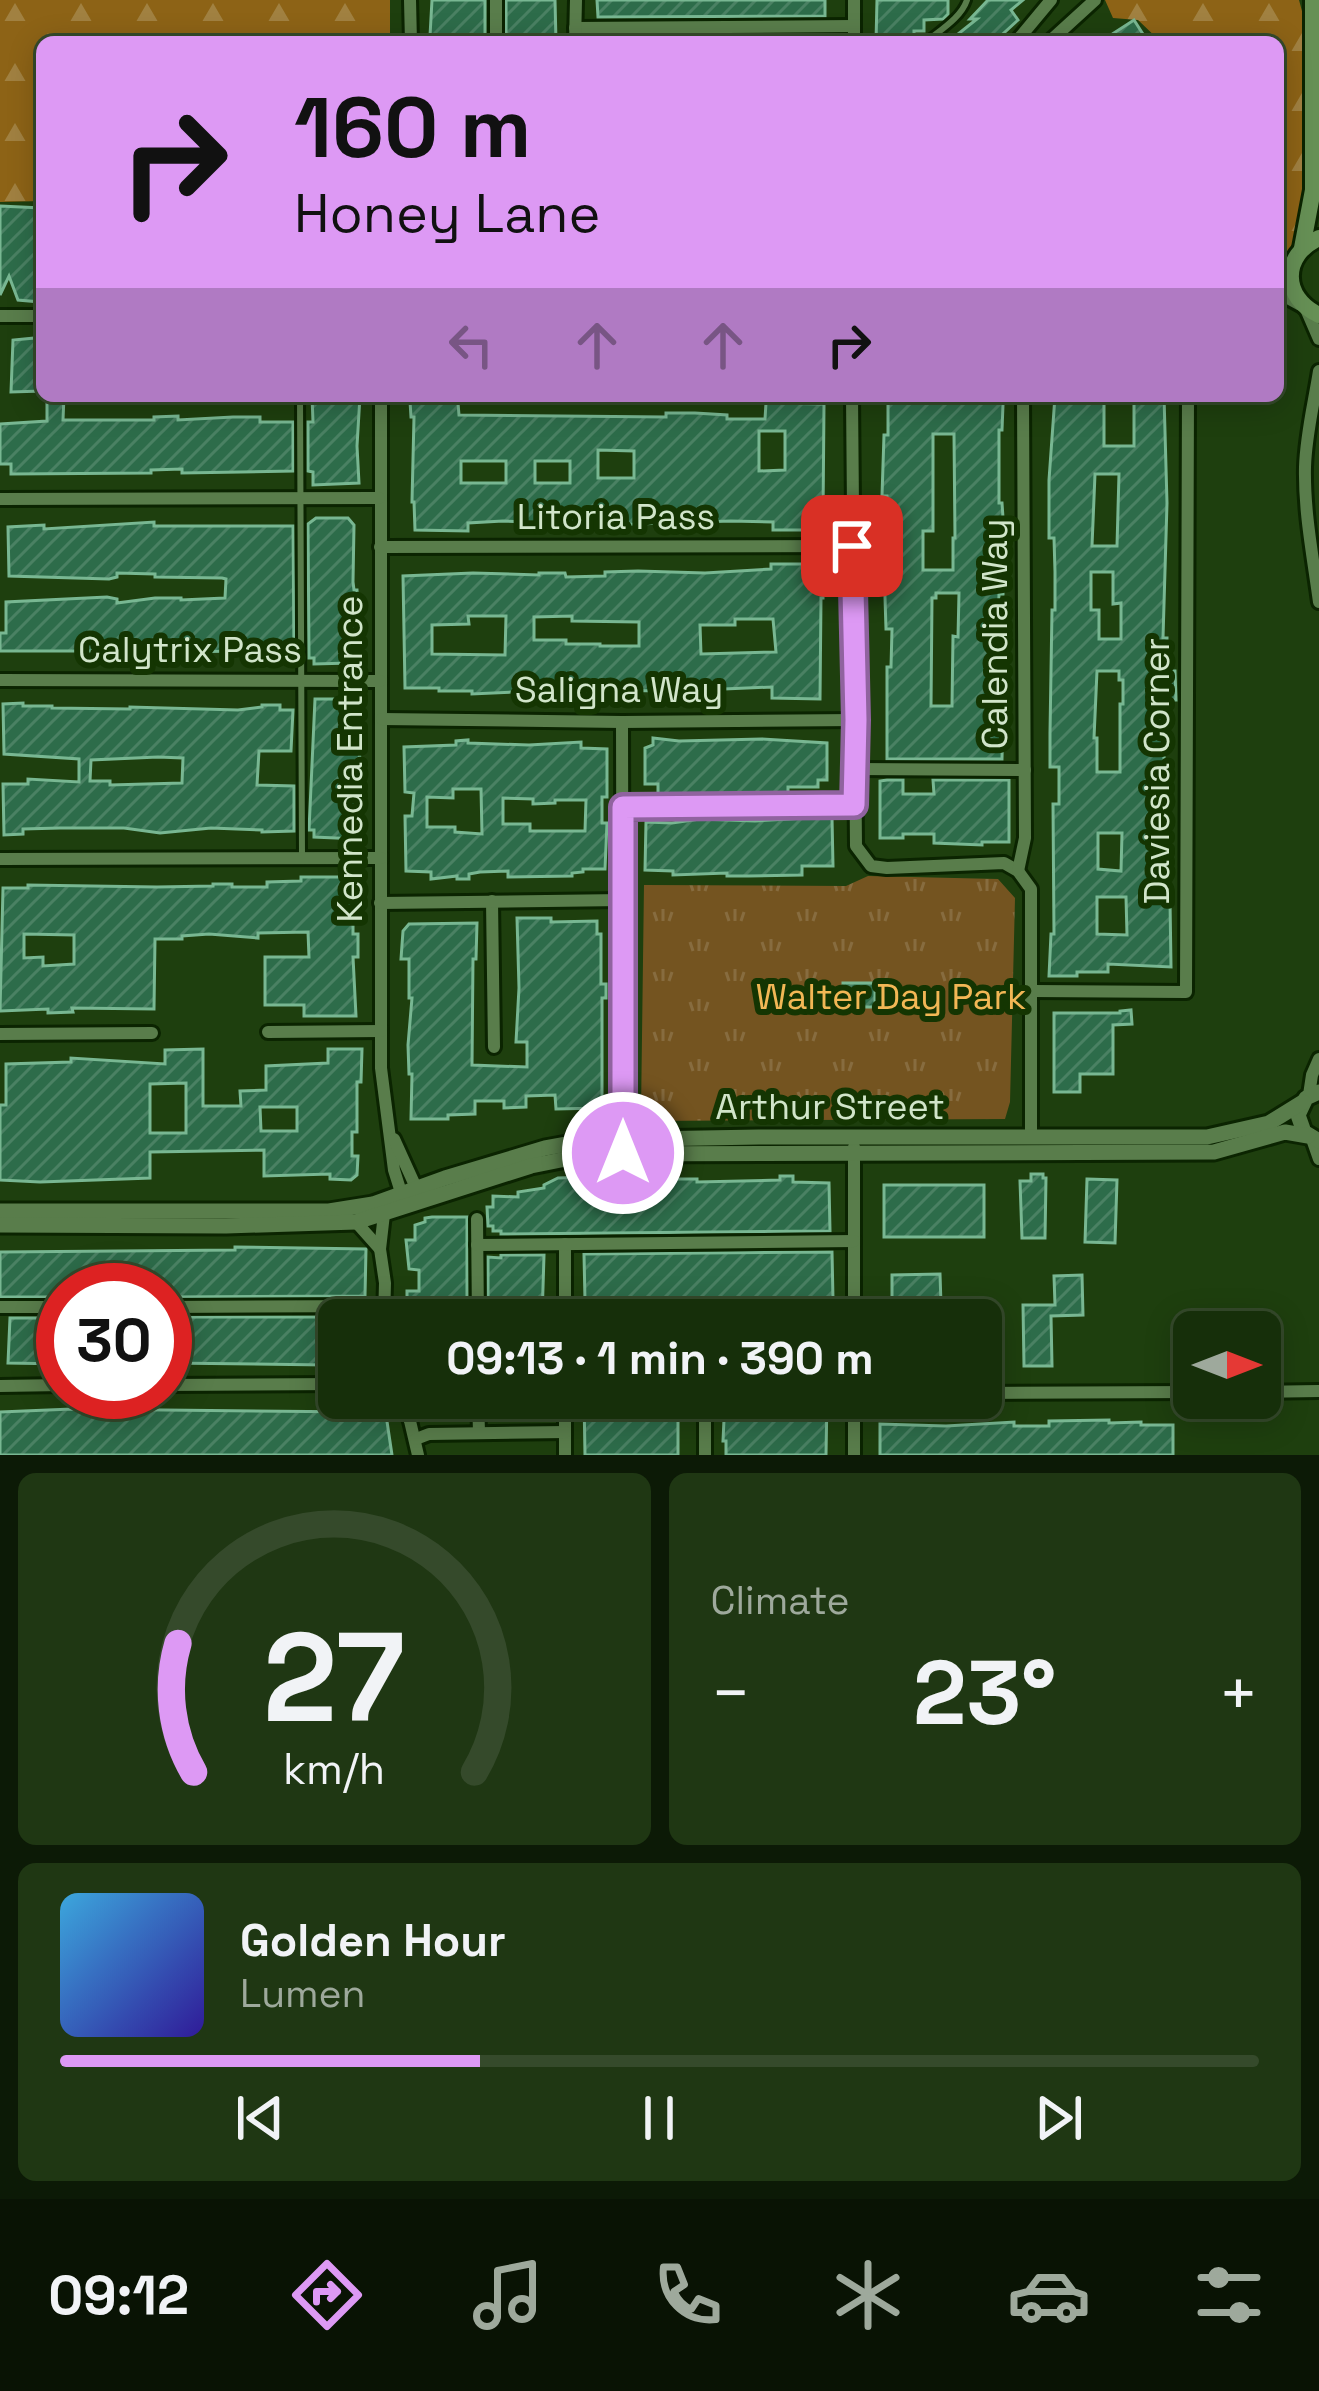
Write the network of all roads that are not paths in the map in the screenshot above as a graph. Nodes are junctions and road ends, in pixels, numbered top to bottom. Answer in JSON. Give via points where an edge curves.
{"nodes":[{"id":1,"x":410,"y":0,"type":"edge"},
{"id":2,"x":496,"y":0,"type":"edge"},
{"id":3,"x":575,"y":0,"type":"edge"},
{"id":4,"x":854,"y":0,"type":"edge"},
{"id":5,"x":967,"y":0,"type":"edge"},
{"id":6,"x":1051,"y":0,"type":"edge"},
{"id":7,"x":1095,"y":0,"type":"edge"},
{"id":8,"x":1299,"y":0,"type":"edge"},
{"id":9,"x":1313,"y":0,"type":"edge"},
{"id":10,"x":854,"y":26,"type":"junction"},
{"id":11,"x":575,"y":35,"type":"edge"},
{"id":12,"x":411,"y":36,"type":"edge"},
{"id":13,"x":496,"y":36,"type":"edge"},
{"id":14,"x":854,"y":36,"type":"edge"},
{"id":15,"x":934,"y":36,"type":"edge"},
{"id":16,"x":1021,"y":36,"type":"edge"},
{"id":17,"x":1056,"y":36,"type":"edge"},
{"id":18,"x":1313,"y":52,"type":"junction"},
{"id":19,"x":1319,"y":238,"type":"edge"},
{"id":20,"x":1299,"y":252,"type":"junction"},
{"id":21,"x":1284,"y":262,"type":"edge"},
{"id":22,"x":1308,"y":309,"type":"edge"},
{"id":23,"x":0,"y":316,"type":"edge"},
{"id":24,"x":36,"y":316,"type":"edge"},
{"id":25,"x":1319,"y":339,"type":"edge"},
{"id":26,"x":1319,"y":370,"type":"edge"},
{"id":27,"x":301,"y":402,"type":"edge"},
{"id":28,"x":381,"y":402,"type":"edge"},
{"id":29,"x":851,"y":402,"type":"edge"},
{"id":30,"x":1023,"y":402,"type":"edge"},
{"id":31,"x":1188,"y":402,"type":"edge"},
{"id":32,"x":379,"y":498,"type":"junction"},
{"id":33,"x":300,"y":499,"type":"junction"},
{"id":34,"x":0,"y":500,"type":"edge"},
{"id":35,"x":852,"y":546,"type":"junction"},
{"id":36,"x":380,"y":547,"type":"junction"},
{"id":37,"x":1319,"y":602,"type":"edge"},
{"id":38,"x":0,"y":680,"type":"edge"},
{"id":39,"x":302,"y":681,"type":"junction"},
{"id":40,"x":380,"y":681,"type":"junction"},
{"id":41,"x":382,"y":718,"type":"junction"},
{"id":42,"x":856,"y":720,"type":"junction"},
{"id":43,"x":622,"y":722,"type":"junction"},
{"id":44,"x":856,"y":769,"type":"junction"},
{"id":45,"x":1025,"y":770,"type":"junction"},
{"id":46,"x":854,"y":805,"type":"junction"},
{"id":47,"x":623,"y":807,"type":"junction"},
{"id":48,"x":381,"y":858,"type":"junction"},
{"id":49,"x":0,"y":859,"type":"edge"},
{"id":50,"x":302,"y":859,"type":"junction"},
{"id":51,"x":1018,"y":871,"type":"junction"},
{"id":52,"x":623,"y":900,"type":"junction"},
{"id":53,"x":492,"y":901,"type":"junction"},
{"id":54,"x":380,"y":903,"type":"junction"},
{"id":55,"x":1033,"y":991,"type":"junction"},
{"id":56,"x":381,"y":1031,"type":"junction"},
{"id":57,"x":268,"y":1032,"type":"dead end"},
{"id":58,"x":152,"y":1033,"type":"dead end"},
{"id":59,"x":0,"y":1034,"type":"edge"},
{"id":60,"x":494,"y":1046,"type":"dead end"},
{"id":61,"x":1319,"y":1059,"type":"edge"},
{"id":62,"x":1310,"y":1096,"type":"edge"},
{"id":63,"x":854,"y":1136,"type":"junction"},
{"id":64,"x":1031,"y":1136,"type":"junction"},
{"id":65,"x":1313,"y":1138,"type":"edge"},
{"id":66,"x":623,"y":1145,"type":"junction"},
{"id":67,"x":854,"y":1155,"type":"junction"},
{"id":68,"x":1319,"y":1159,"type":"edge"},
{"id":69,"x":411,"y":1196,"type":"junction"},
{"id":70,"x":0,"y":1211,"type":"edge"},
{"id":71,"x":384,"y":1214,"type":"junction"},
{"id":72,"x":477,"y":1220,"type":"dead end"},
{"id":73,"x":356,"y":1222,"type":"junction"},
{"id":74,"x":0,"y":1225,"type":"edge"},
{"id":75,"x":854,"y":1241,"type":"junction"},
{"id":76,"x":565,"y":1244,"type":"junction"},
{"id":77,"x":477,"y":1245,"type":"junction"},
{"id":78,"x":380,"y":1249,"type":"junction"},
{"id":79,"x":384,"y":1299,"type":"edge"},
{"id":80,"x":478,"y":1299,"type":"edge"},
{"id":81,"x":565,"y":1299,"type":"edge"},
{"id":82,"x":854,"y":1299,"type":"edge"},
{"id":83,"x":0,"y":1307,"type":"edge"},
{"id":84,"x":36,"y":1307,"type":"edge"},
{"id":85,"x":192,"y":1307,"type":"edge"},
{"id":86,"x":318,"y":1311,"type":"edge"},
{"id":87,"x":318,"y":1384,"type":"edge"},
{"id":88,"x":36,"y":1385,"type":"edge"},
{"id":89,"x":192,"y":1385,"type":"edge"},
{"id":90,"x":0,"y":1386,"type":"edge"},
{"id":91,"x":1281,"y":1391,"type":"edge"},
{"id":92,"x":1319,"y":1391,"type":"edge"},
{"id":93,"x":1173,"y":1392,"type":"edge"},
{"id":94,"x":1002,"y":1393,"type":"edge"},
{"id":95,"x":408,"y":1419,"type":"edge"},
{"id":96,"x":479,"y":1419,"type":"edge"},
{"id":97,"x":566,"y":1419,"type":"edge"},
{"id":98,"x":705,"y":1419,"type":"edge"},
{"id":99,"x":854,"y":1419,"type":"edge"},
{"id":100,"x":479,"y":1432,"type":"junction"},
{"id":101,"x":566,"y":1432,"type":"junction"},
{"id":102,"x":416,"y":1439,"type":"junction"},
{"id":103,"x":418,"y":1455,"type":"edge"},
{"id":104,"x":566,"y":1455,"type":"edge"},
{"id":105,"x":705,"y":1455,"type":"edge"},
{"id":106,"x":854,"y":1455,"type":"edge"}],
"edges":[{"from":1,"to":12,"type":"street"},
{"from":2,"to":13,"type":"street"},
{"from":3,"to":11,"type":"street"},
{"from":4,"to":10,"type":"street"},
{"from":5,"to":15,"type":"lane"},
{"from":6,"to":16,"type":"street"},
{"from":7,"to":17,"type":"street"},
{"from":8,"to":18,"type":"main road"},
{"from":9,"to":18,"type":"main road"},
{"from":10,"to":11,"type":"street"},
{"from":10,"to":14,"type":"street"},
{"from":18,"to":20,"type":"main road","via":[[1312,190]]},
{"from":19,"to":20,"type":"main road"},
{"from":20,"to":21,"type":"street"},
{"from":20,"to":22,"type":"main road","via":[[1291,279]]},
{"from":22,"to":25,"type":"street"},
{"from":23,"to":24,"type":"street"},
{"from":26,"to":37,"type":"street","via":[[1305,466]]},
{"from":27,"to":33,"type":"lane"},
{"from":28,"to":32,"type":"street","name":"Kennedia Entrance"},
{"from":29,"to":35,"type":"street"},
{"from":30,"to":45,"type":"street","name":"Calendia Way"},
{"from":31,"to":55,"type":"street","name":"Daviesia Corner","via":[[1186,992]]},
{"from":32,"to":33,"type":"street"},
{"from":32,"to":36,"type":"street","name":"Kennedia Entrance"},
{"from":33,"to":34,"type":"street"},
{"from":33,"to":39,"type":"lane"},
{"from":35,"to":36,"type":"street","name":"Litoria Pass"},
{"from":35,"to":42,"type":"street"},
{"from":36,"to":40,"type":"street","name":"Kennedia Entrance"},
{"from":38,"to":39,"type":"street","name":"Calytrix Pass"},
{"from":39,"to":40,"type":"street","name":"Calytrix Pass"},
{"from":39,"to":50,"type":"lane"},
{"from":40,"to":41,"type":"street","name":"Kennedia Entrance"},
{"from":41,"to":43,"type":"street","name":"Saligna Way"},
{"from":41,"to":48,"type":"street","name":"Kennedia Entrance"},
{"from":42,"to":43,"type":"street","name":"Saligna Way"},
{"from":42,"to":44,"type":"street"},
{"from":43,"to":47,"type":"street"},
{"from":44,"to":45,"type":"street"},
{"from":44,"to":46,"type":"street"},
{"from":45,"to":51,"type":"street","name":"Calendia Way"},
{"from":46,"to":47,"type":"street"},
{"from":46,"to":51,"type":"street","via":[[856,847],[872,866],[1004,863]]},
{"from":47,"to":52,"type":"street"},
{"from":48,"to":50,"type":"street"},
{"from":48,"to":54,"type":"street","name":"Kennedia Entrance"},
{"from":49,"to":50,"type":"street"},
{"from":51,"to":55,"type":"street","name":"Calendia Way","via":[[1031,889]]},
{"from":52,"to":53,"type":"street"},
{"from":52,"to":66,"type":"street"},
{"from":53,"to":54,"type":"street"},
{"from":53,"to":60,"type":"street"},
{"from":54,"to":56,"type":"street","name":"Kennedia Entrance"},
{"from":55,"to":64,"type":"street","name":"Calendia Way"},
{"from":56,"to":57,"type":"street"},
{"from":56,"to":69,"type":"street","name":"Kennedia Entrance","via":[[386,1122]]},
{"from":58,"to":59,"type":"street"},
{"from":61,"to":62,"type":"street"},
{"from":62,"to":64,"type":"street","name":"Arthur Street","via":[[1268,1123],[1208,1137]]},
{"from":62,"to":65,"type":"street","via":[[1299,1119]]},
{"from":63,"to":64,"type":"street","name":"Arthur Street"},
{"from":63,"to":66,"type":"street","name":"Arthur Street"},
{"from":63,"to":67,"type":"street"},
{"from":65,"to":67,"type":"street","name":"Arthur Street","via":[[1285,1132],[1214,1153]]},
{"from":65,"to":68,"type":"street"},
{"from":66,"to":67,"type":"street","name":"Arthur Street"},
{"from":66,"to":69,"type":"street","name":"Arthur Street","via":[[589,1140],[544,1148]]},
{"from":67,"to":75,"type":"street"},
{"from":69,"to":70,"type":"street","name":"Arthur Street","via":[[328,1211]]},
{"from":69,"to":71,"type":"street","name":"Arthur Street"},
{"from":71,"to":73,"type":"street","name":"Arthur Street"},
{"from":71,"to":78,"type":"street"},
{"from":72,"to":77,"type":"street"},
{"from":73,"to":74,"type":"street","name":"Arthur Street"},
{"from":73,"to":78,"type":"street"},
{"from":75,"to":76,"type":"street"},
{"from":75,"to":82,"type":"street"},
{"from":76,"to":77,"type":"street"},
{"from":76,"to":81,"type":"street"},
{"from":77,"to":80,"type":"street"},
{"from":78,"to":79,"type":"street"},
{"from":83,"to":84,"type":"street"},
{"from":85,"to":86,"type":"street"},
{"from":87,"to":89,"type":"street"},
{"from":88,"to":90,"type":"street"},
{"from":91,"to":92,"type":"street"},
{"from":93,"to":94,"type":"street"},
{"from":95,"to":102,"type":"street"},
{"from":96,"to":100,"type":"street"},
{"from":97,"to":101,"type":"street"},
{"from":98,"to":105,"type":"street"},
{"from":99,"to":106,"type":"street"},
{"from":100,"to":101,"type":"street"},
{"from":100,"to":102,"type":"street"},
{"from":101,"to":104,"type":"street"},
{"from":102,"to":103,"type":"street"}]}
